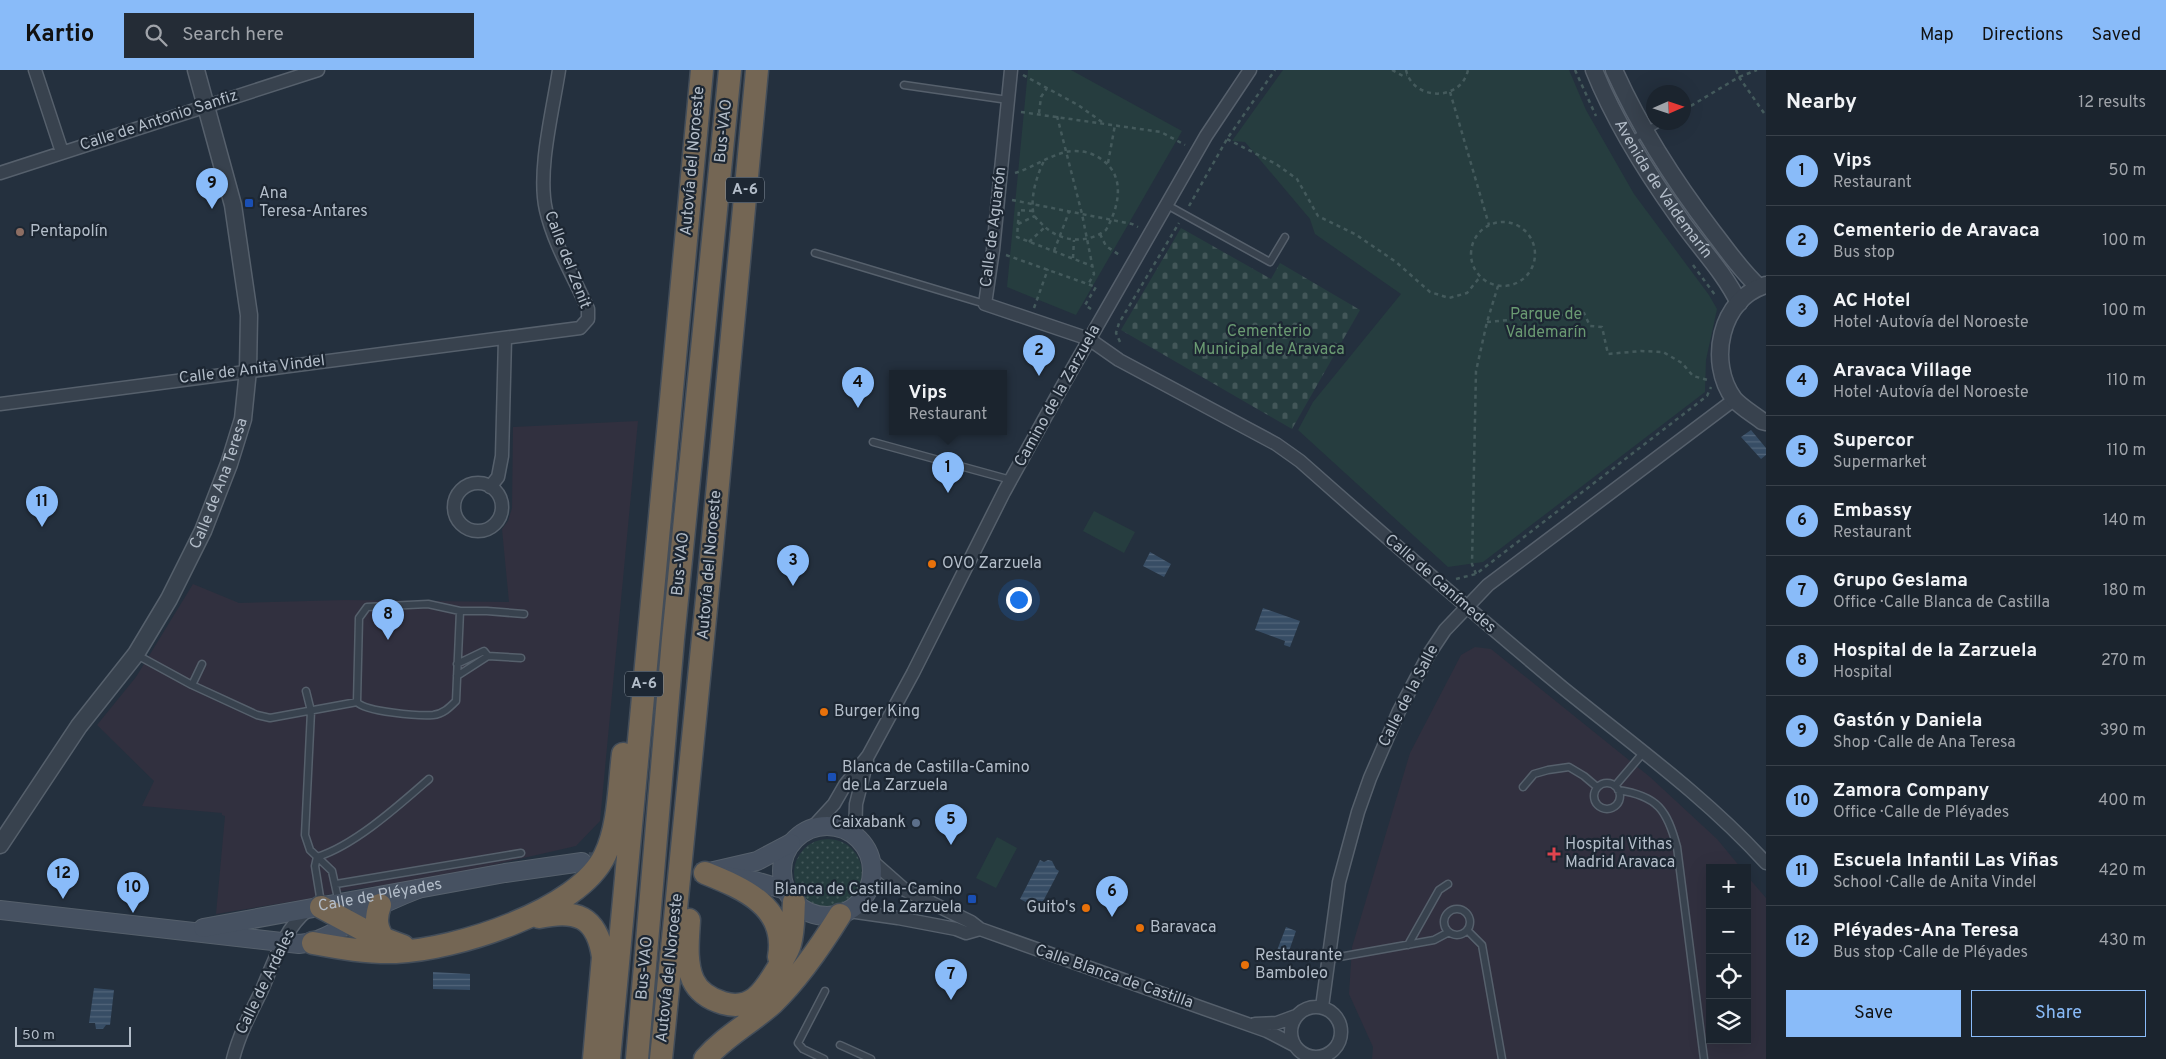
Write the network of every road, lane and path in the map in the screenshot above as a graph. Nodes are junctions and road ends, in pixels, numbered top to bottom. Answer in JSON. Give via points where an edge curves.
{"nodes":[{"id":1,"x":35,"y":70,"type":"edge"},
{"id":2,"x":196,"y":70,"type":"edge"},
{"id":3,"x":318,"y":70,"type":"edge"},
{"id":4,"x":559,"y":70,"type":"edge"},
{"id":5,"x":702,"y":70,"type":"edge"},
{"id":6,"x":730,"y":70,"type":"edge"},
{"id":7,"x":757,"y":70,"type":"edge"},
{"id":8,"x":771,"y":70,"type":"edge"},
{"id":9,"x":1250,"y":70,"type":"edge"},
{"id":10,"x":1275,"y":70,"type":"edge"},
{"id":11,"x":1392,"y":70,"type":"edge"},
{"id":12,"x":1406,"y":70,"type":"edge"},
{"id":13,"x":1468,"y":70,"type":"edge"},
{"id":14,"x":1575,"y":70,"type":"edge"},
{"id":15,"x":1594,"y":70,"type":"edge"},
{"id":16,"x":1614,"y":70,"type":"edge"},
{"id":17,"x":1736,"y":70,"type":"edge"},
{"id":18,"x":1757,"y":70,"type":"edge"},
{"id":19,"x":1016,"y":72,"type":"edge"},
{"id":20,"x":1407,"y":76,"type":"junction"},
{"id":21,"x":1739,"y":77,"type":"junction"},
{"id":22,"x":904,"y":85,"type":"dead end"},
{"id":23,"x":1046,"y":88,"type":"junction"},
{"id":24,"x":1450,"y":92,"type":"junction"},
{"id":25,"x":1007,"y":105,"type":"junction"},
{"id":26,"x":1691,"y":106,"type":"edge"},
{"id":27,"x":207,"y":107,"type":"junction"},
{"id":28,"x":1039,"y":114,"type":"junction"},
{"id":29,"x":1056,"y":116,"type":"junction"},
{"id":30,"x":1766,"y":116,"type":"edge"},
{"id":31,"x":1103,"y":122,"type":"junction"},
{"id":32,"x":1116,"y":124,"type":"junction"},
{"id":33,"x":1600,"y":124,"type":"dead end"},
{"id":34,"x":1648,"y":130,"type":"edge"},
{"id":35,"x":1645,"y":132,"type":"junction"},
{"id":36,"x":1227,"y":139,"type":"junction"},
{"id":37,"x":1628,"y":141,"type":"junction"},
{"id":38,"x":1197,"y":151,"type":"junction"},
{"id":39,"x":62,"y":152,"type":"junction"},
{"id":40,"x":1066,"y":152,"type":"junction"},
{"id":41,"x":1044,"y":161,"type":"junction"},
{"id":42,"x":1108,"y":163,"type":"junction"},
{"id":43,"x":0,"y":173,"type":"edge"},
{"id":44,"x":1000,"y":173,"type":"junction"},
{"id":45,"x":998,"y":198,"type":"junction"},
{"id":46,"x":1034,"y":205,"type":"junction"},
{"id":47,"x":1167,"y":205,"type":"junction"},
{"id":48,"x":1033,"y":212,"type":"junction"},
{"id":49,"x":1069,"y":212,"type":"junction"},
{"id":50,"x":1082,"y":214,"type":"junction"},
{"id":51,"x":1184,"y":214,"type":"junction"},
{"id":52,"x":1035,"y":216,"type":"junction"},
{"id":53,"x":1112,"y":220,"type":"junction"},
{"id":54,"x":1018,"y":224,"type":"junction"},
{"id":55,"x":1489,"y":225,"type":"junction"},
{"id":56,"x":1044,"y":227,"type":"junction"},
{"id":57,"x":1100,"y":234,"type":"junction"},
{"id":58,"x":1150,"y":234,"type":"junction"},
{"id":59,"x":1060,"y":236,"type":"junction"},
{"id":60,"x":1285,"y":237,"type":"dead end"},
{"id":61,"x":1086,"y":239,"type":"junction"},
{"id":62,"x":1074,"y":240,"type":"junction"},
{"id":63,"x":1029,"y":242,"type":"junction"},
{"id":64,"x":993,"y":250,"type":"junction"},
{"id":65,"x":1054,"y":251,"type":"junction"},
{"id":66,"x":815,"y":253,"type":"dead end"},
{"id":67,"x":1073,"y":258,"type":"junction"},
{"id":68,"x":1690,"y":260,"type":"dead end"},
{"id":69,"x":1133,"y":264,"type":"junction"},
{"id":70,"x":1092,"y":266,"type":"junction"},
{"id":71,"x":1048,"y":269,"type":"junction"},
{"id":72,"x":1480,"y":277,"type":"junction"},
{"id":73,"x":1089,"y":282,"type":"junction"},
{"id":74,"x":1498,"y":286,"type":"junction"},
{"id":75,"x":1763,"y":286,"type":"edge"},
{"id":76,"x":1716,"y":297,"type":"dead end"},
{"id":77,"x":1738,"y":302,"type":"junction"},
{"id":78,"x":985,"y":304,"type":"junction"},
{"id":79,"x":679,"y":310,"type":"junction"},
{"id":80,"x":734,"y":310,"type":"junction"},
{"id":81,"x":1104,"y":315,"type":"junction"},
{"id":82,"x":1029,"y":319,"type":"junction"},
{"id":83,"x":1487,"y":322,"type":"junction"},
{"id":84,"x":580,"y":328,"type":"joint"},
{"id":85,"x":505,"y":338,"type":"junction"},
{"id":86,"x":1089,"y":339,"type":"junction"},
{"id":87,"x":1126,"y":347,"type":"dead end"},
{"id":88,"x":248,"y":370,"type":"junction"},
{"id":89,"x":1735,"y":399,"type":"junction"},
{"id":90,"x":0,"y":404,"type":"edge"},
{"id":91,"x":1766,"y":422,"type":"edge"},
{"id":92,"x":873,"y":442,"type":"dead end"},
{"id":93,"x":1011,"y":480,"type":"junction"},
{"id":94,"x":490,"y":487,"type":"dead end"},
{"id":95,"x":712,"y":548,"type":"junction"},
{"id":96,"x":1476,"y":574,"type":"junction"},
{"id":97,"x":1450,"y":576,"type":"dead end"},
{"id":98,"x":1488,"y":585,"type":"junction"},
{"id":99,"x":1466,"y":607,"type":"junction"},
{"id":100,"x":460,"y":611,"type":"junction"},
{"id":101,"x":524,"y":614,"type":"dead end"},
{"id":102,"x":136,"y":654,"type":"junction"},
{"id":103,"x":488,"y":656,"type":"junction"},
{"id":104,"x":521,"y":658,"type":"dead end"},
{"id":105,"x":202,"y":664,"type":"dead end"},
{"id":106,"x":457,"y":664,"type":"junction"},
{"id":107,"x":456,"y":676,"type":"junction"},
{"id":108,"x":192,"y":685,"type":"junction"},
{"id":109,"x":306,"y":691,"type":"dead end"},
{"id":110,"x":357,"y":702,"type":"junction"},
{"id":111,"x":311,"y":711,"type":"junction"},
{"id":112,"x":1642,"y":753,"type":"junction"},
{"id":113,"x":868,"y":756,"type":"junction"},
{"id":114,"x":429,"y":779,"type":"dead end"},
{"id":115,"x":1523,"y":787,"type":"dead end"},
{"id":116,"x":1597,"y":788,"type":"junction"},
{"id":117,"x":1617,"y":788,"type":"junction"},
{"id":118,"x":812,"y":828,"type":"junction"},
{"id":119,"x":855,"y":835,"type":"junction"},
{"id":120,"x":791,"y":843,"type":"junction"},
{"id":121,"x":0,"y":844,"type":"edge"},
{"id":122,"x":521,"y":852,"type":"dead end"},
{"id":123,"x":317,"y":857,"type":"junction"},
{"id":124,"x":871,"y":860,"type":"junction"},
{"id":125,"x":582,"y":862,"type":"tunnel mouth"},
{"id":126,"x":1766,"y":863,"type":"edge"},
{"id":127,"x":705,"y":873,"type":"junction"},
{"id":128,"x":336,"y":884,"type":"junction"},
{"id":129,"x":1448,"y":884,"type":"dead end"},
{"id":130,"x":418,"y":889,"type":"junction"},
{"id":131,"x":790,"y":896,"type":"junction"},
{"id":132,"x":380,"y":905,"type":"junction"},
{"id":133,"x":0,"y":910,"type":"edge"},
{"id":134,"x":323,"y":913,"type":"junction"},
{"id":135,"x":844,"y":913,"type":"junction"},
{"id":136,"x":514,"y":923,"type":"junction"},
{"id":137,"x":980,"y":929,"type":"junction"},
{"id":138,"x":180,"y":930,"type":"junction"},
{"id":139,"x":1467,"y":930,"type":"junction"},
{"id":140,"x":1449,"y":932,"type":"junction"},
{"id":141,"x":385,"y":941,"type":"junction"},
{"id":142,"x":283,"y":943,"type":"junction"},
{"id":143,"x":309,"y":943,"type":"junction"},
{"id":144,"x":1408,"y":945,"type":"junction"},
{"id":145,"x":428,"y":950,"type":"junction"},
{"id":146,"x":1327,"y":959,"type":"junction"},
{"id":147,"x":776,"y":970,"type":"junction"},
{"id":148,"x":825,"y":990,"type":"dead end"},
{"id":149,"x":1322,"y":1007,"type":"junction"},
{"id":150,"x":1296,"y":1016,"type":"junction"},
{"id":151,"x":1248,"y":1024,"type":"junction"},
{"id":152,"x":840,"y":1045,"type":"dead end"},
{"id":153,"x":1294,"y":1045,"type":"junction"},
{"id":154,"x":1329,"y":1057,"type":"edge"},
{"id":155,"x":232,"y":1059,"type":"edge"},
{"id":156,"x":594,"y":1059,"type":"edge"},
{"id":157,"x":610,"y":1059,"type":"edge"},
{"id":158,"x":637,"y":1059,"type":"edge"},
{"id":159,"x":661,"y":1059,"type":"edge"},
{"id":160,"x":705,"y":1059,"type":"edge"},
{"id":161,"x":824,"y":1059,"type":"edge"},
{"id":162,"x":872,"y":1059,"type":"edge"},
{"id":163,"x":1502,"y":1059,"type":"edge"},
{"id":164,"x":1704,"y":1059,"type":"edge"}],
"edges":[{"from":1,"to":39,"type":"street"},
{"from":2,"to":27,"type":"street","name":"Calle de Ana Teresa"},
{"from":3,"to":27,"type":"street","name":"Calle de Antonio Sanfiz"},
{"from":4,"to":84,"type":"street","name":"Calle del Zenit","via":[[544,187],[552,230],[588,309],[588,319]]},
{"from":5,"to":79,"type":"highway","name":"Autovía del Noroeste","number":"A-6"},
{"from":6,"to":158,"type":"highway","name":"Bus-VAO","via":[[673,639]]},
{"from":7,"to":80,"type":"highway","name":"Autovía del Noroeste","number":"A-6"},
{"from":8,"to":80,"type":"highway","via":[[756,225]]},
{"from":9,"to":38,"type":"street","name":"Camino de la Zarzuela"},
{"from":10,"to":36,"type":"path"},
{"from":11,"to":20,"type":"path"},
{"from":12,"to":20,"type":"path"},
{"from":13,"to":24,"type":"path","via":[[1460,84]]},
{"from":14,"to":33,"type":"path"},
{"from":15,"to":37,"type":"street","name":"Avenida de Valdemarín"},
{"from":16,"to":35,"type":"street","name":"Avenida de Valdemarín"},
{"from":17,"to":21,"type":"path"},
{"from":18,"to":21,"type":"path"},
{"from":19,"to":23,"type":"path"},
{"from":19,"to":25,"type":"street","name":"Calle de Aguarón"},
{"from":20,"to":24,"type":"path","via":[[1425,93],[1438,95]]},
{"from":21,"to":26,"type":"path"},
{"from":21,"to":30,"type":"path"},
{"from":22,"to":25,"type":"lane"},
{"from":23,"to":28,"type":"path"},
{"from":23,"to":31,"type":"path","via":[[1078,104]]},
{"from":24,"to":55,"type":"path"},
{"from":25,"to":28,"type":"path"},
{"from":25,"to":44,"type":"street","name":"Calle de Aguarón"},
{"from":27,"to":39,"type":"street","name":"Calle de Antonio Sanfiz"},
{"from":27,"to":88,"type":"street","name":"Calle de Ana Teresa","via":[[234,205],[249,315]]},
{"from":28,"to":29,"type":"path"},
{"from":29,"to":31,"type":"path"},
{"from":29,"to":40,"type":"path"},
{"from":31,"to":32,"type":"path"},
{"from":32,"to":38,"type":"path","via":[[1161,132]]},
{"from":32,"to":42,"type":"path"},
{"from":34,"to":35,"type":"lane"},
{"from":35,"to":37,"type":"lane"},
{"from":35,"to":75,"type":"street","name":"Avenida de Valdemarín","via":[[1693,206],[1746,275]]},
{"from":36,"to":51,"type":"path"},
{"from":36,"to":72,"type":"path","via":[[1276,164],[1297,179],[1318,216],[1355,234],[1396,262],[1430,292],[1449,298],[1466,293]]},
{"from":37,"to":77,"type":"street","name":"Avenida de Valdemarín","via":[[1678,216],[1731,286]]},
{"from":38,"to":47,"type":"street","name":"Camino de la Zarzuela"},
{"from":39,"to":43,"type":"street","name":"Calle de Antonio Sanfiz"},
{"from":40,"to":41,"type":"path"},
{"from":40,"to":42,"type":"path","via":[[1082,151]]},
{"from":40,"to":50,"type":"path"},
{"from":41,"to":44,"type":"path","via":[[1016,174]]},
{"from":41,"to":46,"type":"path"},
{"from":42,"to":53,"type":"path","via":[[1115,175],[1118,192]]},
{"from":44,"to":45,"type":"street","name":"Calle de Aguarón"},
{"from":45,"to":46,"type":"path"},
{"from":45,"to":64,"type":"street","name":"Calle de Aguarón"},
{"from":46,"to":48,"type":"path"},
{"from":46,"to":49,"type":"path"},
{"from":47,"to":51,"type":"lane"},
{"from":47,"to":58,"type":"street","name":"Camino de la Zarzuela"},
{"from":48,"to":52,"type":"path"},
{"from":48,"to":54,"type":"path","via":[[1019,210]]},
{"from":49,"to":50,"type":"path"},
{"from":49,"to":59,"type":"path"},
{"from":50,"to":53,"type":"path"},
{"from":50,"to":61,"type":"path"},
{"from":51,"to":60,"type":"lane","via":[[1270,262]]},
{"from":51,"to":87,"type":"path","via":[[1118,323],[1116,333],[1119,342]]},
{"from":52,"to":54,"type":"path"},
{"from":52,"to":56,"type":"path"},
{"from":53,"to":57,"type":"path"},
{"from":53,"to":58,"type":"path","via":[[1132,224]]},
{"from":54,"to":63,"type":"path","via":[[1017,237]]},
{"from":55,"to":72,"type":"path","via":[[1474,239],[1472,249],[1471,259]]},
{"from":55,"to":74,"type":"path","via":[[1509,222],[1518,226],[1532,240],[1536,250],[1536,260],[1526,278],[1513,285]]},
{"from":56,"to":59,"type":"path"},
{"from":56,"to":63,"type":"path"},
{"from":57,"to":61,"type":"path"},
{"from":57,"to":69,"type":"path","via":[[1106,246]]},
{"from":58,"to":69,"type":"street","name":"Camino de la Zarzuela"},
{"from":59,"to":62,"type":"path"},
{"from":59,"to":65,"type":"path"},
{"from":61,"to":62,"type":"path"},
{"from":61,"to":70,"type":"path"},
{"from":62,"to":67,"type":"path"},
{"from":63,"to":65,"type":"path"},
{"from":64,"to":71,"type":"path"},
{"from":64,"to":78,"type":"street","name":"Calle de Aguarón"},
{"from":65,"to":67,"type":"path"},
{"from":66,"to":78,"type":"lane"},
{"from":67,"to":70,"type":"path"},
{"from":68,"to":76,"type":"path"},
{"from":69,"to":81,"type":"street","name":"Camino de la Zarzuela"},
{"from":70,"to":73,"type":"path","via":[[1094,274]]},
{"from":71,"to":73,"type":"path"},
{"from":71,"to":82,"type":"path"},
{"from":72,"to":74,"type":"path"},
{"from":73,"to":81,"type":"path","via":[[1096,286],[1084,306]]},
{"from":74,"to":83,"type":"path"},
{"from":75,"to":77,"type":"street"},
{"from":77,"to":89,"type":"street","via":[[1724,326],[1719,355],[1722,377]]},
{"from":78,"to":82,"type":"street","name":"Calle de Aguarón"},
{"from":79,"to":136,"type":"highway","via":[[645,555],[611,840],[590,878],[558,901]]},
{"from":79,"to":157,"type":"highway","name":"Autovía del Noroeste","number":"A-6"},
{"from":80,"to":95,"type":"highway","name":"Autovía del Noroeste","number":"A-6"},
{"from":81,"to":86,"type":"street","name":"Camino de la Zarzuela"},
{"from":82,"to":86,"type":"street","name":"Calle de Aguarón"},
{"from":83,"to":96,"type":"path","via":[[1476,371],[1472,564]]},
{"from":83,"to":96,"type":"path","via":[[1584,313],[1590,326],[1602,327],[1608,354],[1663,352],[1682,363],[1693,376],[1712,381],[1707,396]]},
{"from":84,"to":85,"type":"street","name":"Calle de Anita Vindel"},
{"from":85,"to":88,"type":"street","name":"Calle de Anita Vindel"},
{"from":85,"to":94,"type":"street","via":[[502,456],[498,478]]},
{"from":86,"to":93,"type":"street","name":"Camino de la Zarzuela"},
{"from":86,"to":99,"type":"street","name":"Calle de Ganímedes","via":[[1119,360],[1276,444],[1300,461]]},
{"from":88,"to":90,"type":"street","name":"Calle de Anita Vindel"},
{"from":88,"to":102,"type":"street","name":"Calle de Ana Teresa","via":[[243,419],[203,531],[169,599]]},
{"from":89,"to":91,"type":"street"},
{"from":89,"to":98,"type":"street","name":"Calle de la Salle"},
{"from":92,"to":93,"type":"lane"},
{"from":93,"to":113,"type":"street","name":"Camino de la Zarzuela"},
{"from":95,"to":147,"type":"highway","via":[[718,593],[689,919],[690,966],[699,990],[727,1004],[757,998],[770,984]]},
{"from":95,"to":159,"type":"highway","name":"Autovía del Noroeste","number":"A-6"},
{"from":96,"to":97,"type":"path","via":[[1455,579]]},
{"from":96,"to":98,"type":"path"},
{"from":98,"to":99,"type":"street","name":"Calle de la Salle"},
{"from":99,"to":112,"type":"street","name":"Calle de Ganímedes"},
{"from":99,"to":146,"type":"street","name":"Calle de la Salle","via":[[1445,630],[1413,682],[1386,737],[1346,850]]},
{"from":100,"to":101,"type":"lane"},
{"from":100,"to":106,"type":"lane"},
{"from":100,"to":110,"type":"lane","via":[[428,604],[367,607],[359,618]]},
{"from":102,"to":108,"type":"lane"},
{"from":102,"to":121,"type":"street","name":"Calle de Ana Teresa","via":[[79,726]]},
{"from":103,"to":104,"type":"lane"},
{"from":103,"to":106,"type":"lane","via":[[484,651]]},
{"from":103,"to":107,"type":"lane"},
{"from":105,"to":108,"type":"lane"},
{"from":106,"to":107,"type":"lane"},
{"from":107,"to":110,"type":"lane","via":[[456,701],[448,710],[434,715],[380,711],[360,706]]},
{"from":108,"to":111,"type":"lane","via":[[257,716],[270,718]]},
{"from":109,"to":111,"type":"lane"},
{"from":110,"to":111,"type":"lane"},
{"from":111,"to":123,"type":"lane","via":[[306,836],[310,850]]},
{"from":112,"to":117,"type":"lane"},
{"from":112,"to":126,"type":"street","name":"Calle de Ganímedes","via":[[1694,795]]},
{"from":113,"to":118,"type":"street","name":"Camino de la Zarzuela","via":[[834,804]]},
{"from":113,"to":119,"type":"street","name":"Camino de la Zarzuela","via":[[856,804]]},
{"from":114,"to":123,"type":"lane","via":[[385,817],[329,853]]},
{"from":115,"to":116,"type":"lane","via":[[1534,774],[1569,767]]},
{"from":116,"to":117,"type":"lane","via":[[1606,783]]},
{"from":116,"to":117,"type":"lane","via":[[1596,802],[1603,808],[1616,804],[1620,795]]},
{"from":117,"to":164,"type":"lane","via":[[1646,797],[1664,812],[1671,825],[1677,847]]},
{"from":118,"to":119,"type":"main road","via":[[839,827]]},
{"from":118,"to":120,"type":"main road"},
{"from":119,"to":124,"type":"main road"},
{"from":120,"to":127,"type":"main road","via":[[757,861]]},
{"from":120,"to":131,"type":"main road","via":[[782,866]]},
{"from":122,"to":128,"type":"lane"},
{"from":123,"to":128,"type":"lane","via":[[332,871]]},
{"from":123,"to":134,"type":"lane","via":[[315,866]]},
{"from":124,"to":135,"type":"main road","via":[[872,878],[866,895]]},
{"from":124,"to":137,"type":"street","name":"Calle Blanca de Castilla","via":[[905,890]]},
{"from":125,"to":130,"type":"main road","name":"Calle de Pléyades"},
{"from":127,"to":131,"type":"main road","via":[[755,881]]},
{"from":127,"to":147,"type":"highway","via":[[745,890],[765,906],[780,940]]},
{"from":128,"to":134,"type":"lane"},
{"from":129,"to":144,"type":"lane","via":[[1439,890]]},
{"from":130,"to":132,"type":"main road"},
{"from":130,"to":134,"type":"main road","name":"Calle de Pléyades"},
{"from":131,"to":135,"type":"main road","via":[[801,908],[815,915]]},
{"from":131,"to":147,"type":"highway","via":[[790,944]]},
{"from":132,"to":134,"type":"main road"},
{"from":132,"to":141,"type":"highway","via":[[378,927]]},
{"from":133,"to":138,"type":"main road","name":"Calle de Pléyades"},
{"from":134,"to":138,"type":"main road","name":"Calle de Pléyades"},
{"from":134,"to":141,"type":"highway"},
{"from":134,"to":142,"type":"street","name":"Calle de Ardales"},
{"from":134,"to":143,"type":"main road","via":[[325,938]]},
{"from":134,"to":143,"type":"street","via":[[295,928],[297,934]]},
{"from":135,"to":137,"type":"street","name":"Calle Blanca de Castilla","via":[[908,920],[966,933]]},
{"from":135,"to":160,"type":"highway","via":[[774,1002]]},
{"from":136,"to":145,"type":"highway"},
{"from":136,"to":156,"type":"highway","via":[[568,913],[590,924],[597,934],[603,957]]},
{"from":137,"to":151,"type":"street","name":"Calle Blanca de Castilla"},
{"from":138,"to":142,"type":"main road","name":"Calle de Pléyades"},
{"from":139,"to":140,"type":"lane","via":[[1458,935]]},
{"from":139,"to":140,"type":"lane","via":[[1468,915],[1455,909],[1444,918]]},
{"from":139,"to":163,"type":"lane","via":[[1482,945]]},
{"from":140,"to":144,"type":"lane","via":[[1434,940]]},
{"from":141,"to":145,"type":"highway"},
{"from":142,"to":143,"type":"main road","name":"Calle de Pléyades"},
{"from":142,"to":155,"type":"street","name":"Calle de Ardales"},
{"from":143,"to":145,"type":"highway","via":[[357,950]]},
{"from":144,"to":146,"type":"lane"},
{"from":146,"to":149,"type":"street","name":"Calle de la Salle"},
{"from":148,"to":161,"type":"lane","via":[[798,1043],[804,1050]]},
{"from":149,"to":150,"type":"street","via":[[1308,1008]]},
{"from":149,"to":154,"type":"street","via":[[1335,1015],[1341,1029],[1339,1044]]},
{"from":150,"to":151,"type":"street","name":"Calle Blanca de Castilla","via":[[1277,1023]]},
{"from":150,"to":153,"type":"street","via":[[1291,1030]]},
{"from":151,"to":153,"type":"street","name":"Calle Blanca de Castilla"},
{"from":152,"to":162,"type":"lane"},
{"from":153,"to":154,"type":"street","via":[[1313,1058]]}]}
